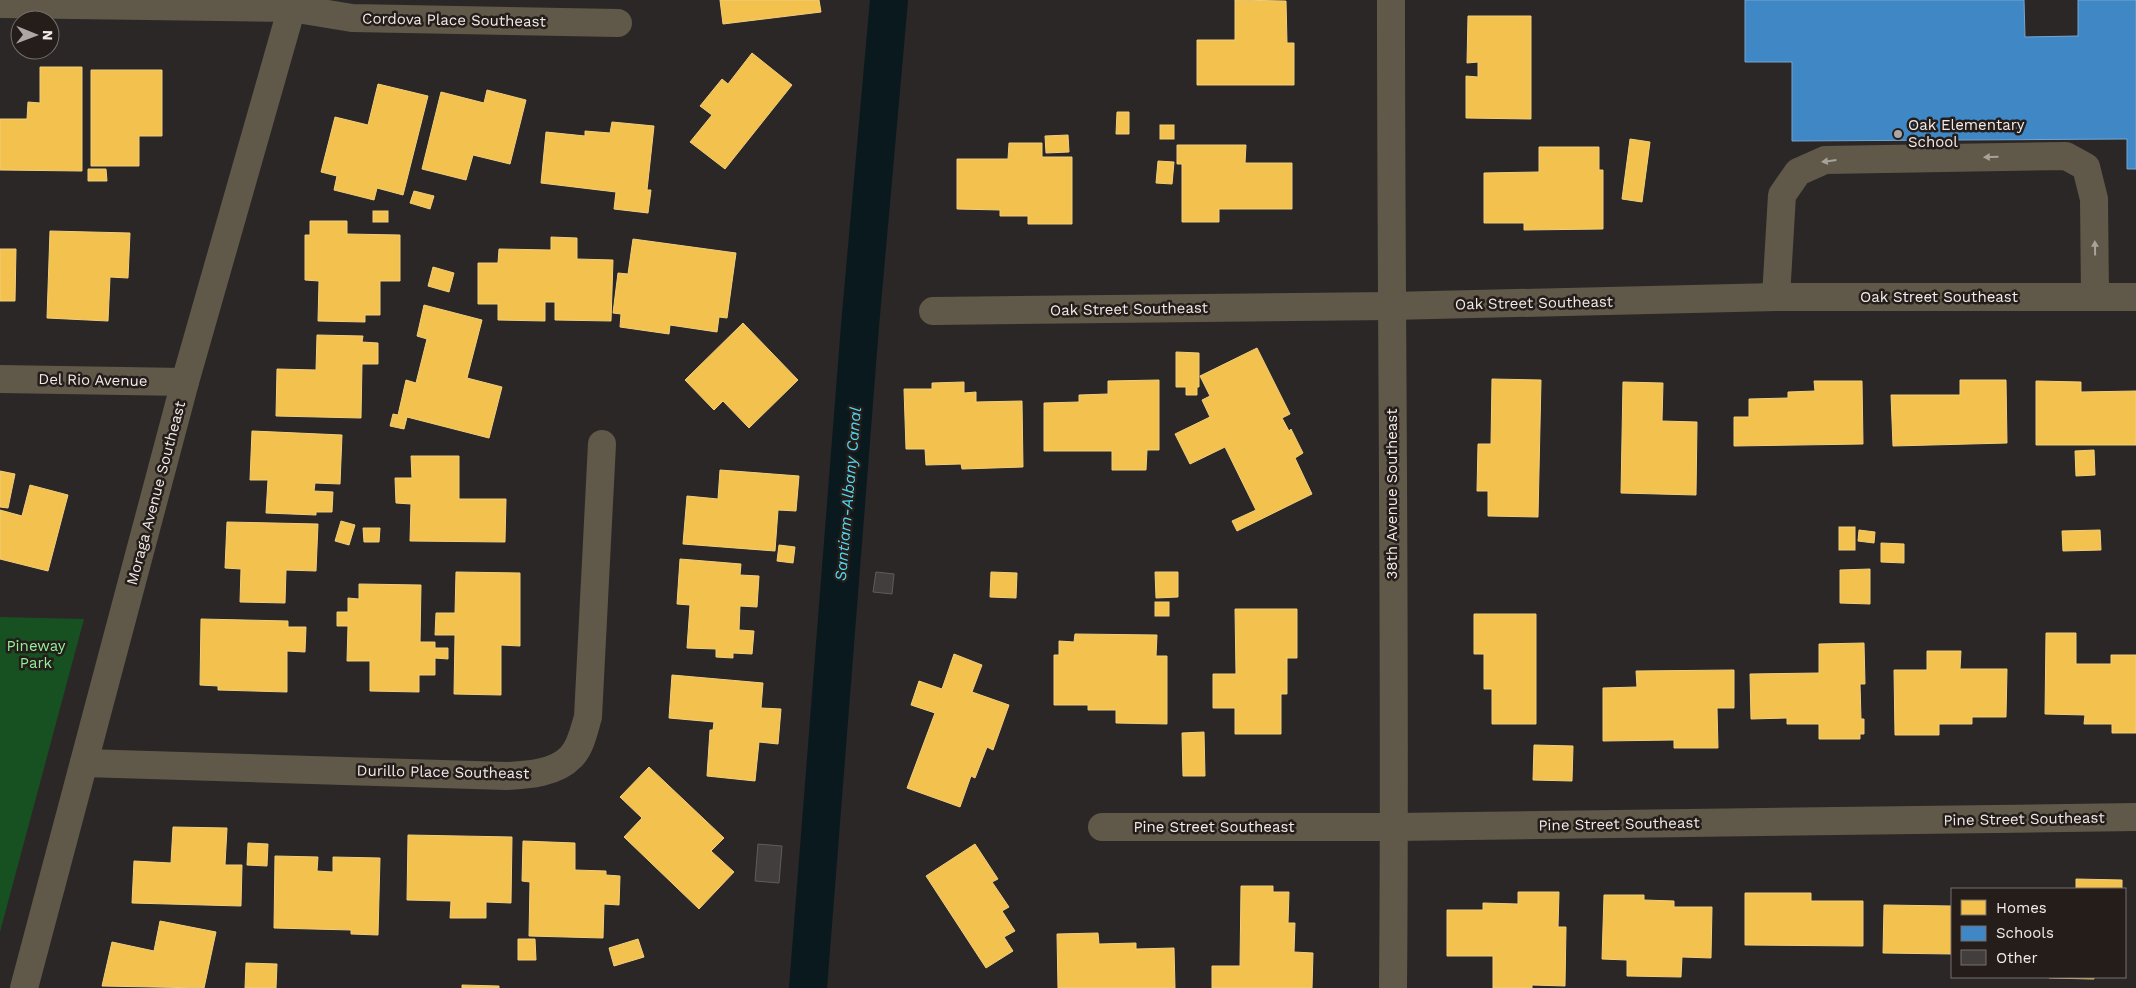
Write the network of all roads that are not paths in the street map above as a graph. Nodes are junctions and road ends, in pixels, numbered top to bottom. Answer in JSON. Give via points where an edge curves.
{"nodes":[{"id":1,"x":1391,"y":0,"type":"edge"},
{"id":2,"x":0,"y":4,"type":"edge"},
{"id":3,"x":293,"y":4,"type":"edge"},
{"id":4,"x":618,"y":24,"type":"dead end"},
{"id":5,"x":1776,"y":297,"type":"junction"},
{"id":6,"x":2095,"y":297,"type":"junction"},
{"id":7,"x":2136,"y":297,"type":"edge"},
{"id":8,"x":1391,"y":306,"type":"junction"},
{"id":9,"x":933,"y":311,"type":"dead end"},
{"id":10,"x":0,"y":379,"type":"edge"},
{"id":11,"x":185,"y":382,"type":"junction"},
{"id":12,"x":602,"y":444,"type":"dead end"},
{"id":13,"x":84,"y":763,"type":"junction"},
{"id":14,"x":2136,"y":817,"type":"edge"},
{"id":15,"x":1102,"y":827,"type":"dead end"},
{"id":16,"x":1395,"y":827,"type":"junction"},
{"id":17,"x":24,"y":988,"type":"edge"},
{"id":18,"x":1393,"y":988,"type":"edge"}],
"edges":[{"from":1,"to":8,"type":"street","name":"38th Avenue Southeast"},
{"from":2,"to":3,"type":"street","name":"Cordova Place Southeast"},
{"from":3,"to":4,"type":"street","name":"Cordova Place Southeast","via":[[352,18]]},
{"from":3,"to":11,"type":"street","name":"Moraga Avenue Southeast"},
{"from":5,"to":6,"type":"street","name":"Oak Street Southeast"},
{"from":6,"to":5,"type":"street","one_way":true,"via":[[2094,199],[2086,167],[2066,156],[1825,160],[1798,172],[1782,195]]},
{"from":5,"to":8,"type":"street","name":"Oak Street Southeast"},
{"from":6,"to":7,"type":"street","name":"Oak Street Southeast"},
{"from":8,"to":9,"type":"street","name":"Oak Street Southeast"},
{"from":8,"to":16,"type":"street","name":"38th Avenue Southeast"},
{"from":10,"to":11,"type":"street","name":"Del Rio Avenue"},
{"from":11,"to":13,"type":"street","name":"Moraga Avenue Southeast"},
{"from":12,"to":13,"type":"street","name":"Durillo Place Southeast","via":[[588,717],[582,740],[571,758],[551,769],[507,776]]},
{"from":13,"to":17,"type":"street","name":"Moraga Avenue Southeast"},
{"from":14,"to":16,"type":"street","name":"Pine Street Southeast"},
{"from":15,"to":16,"type":"street","name":"Pine Street Southeast"},
{"from":16,"to":18,"type":"street","name":"38th Avenue Southeast"}]}
